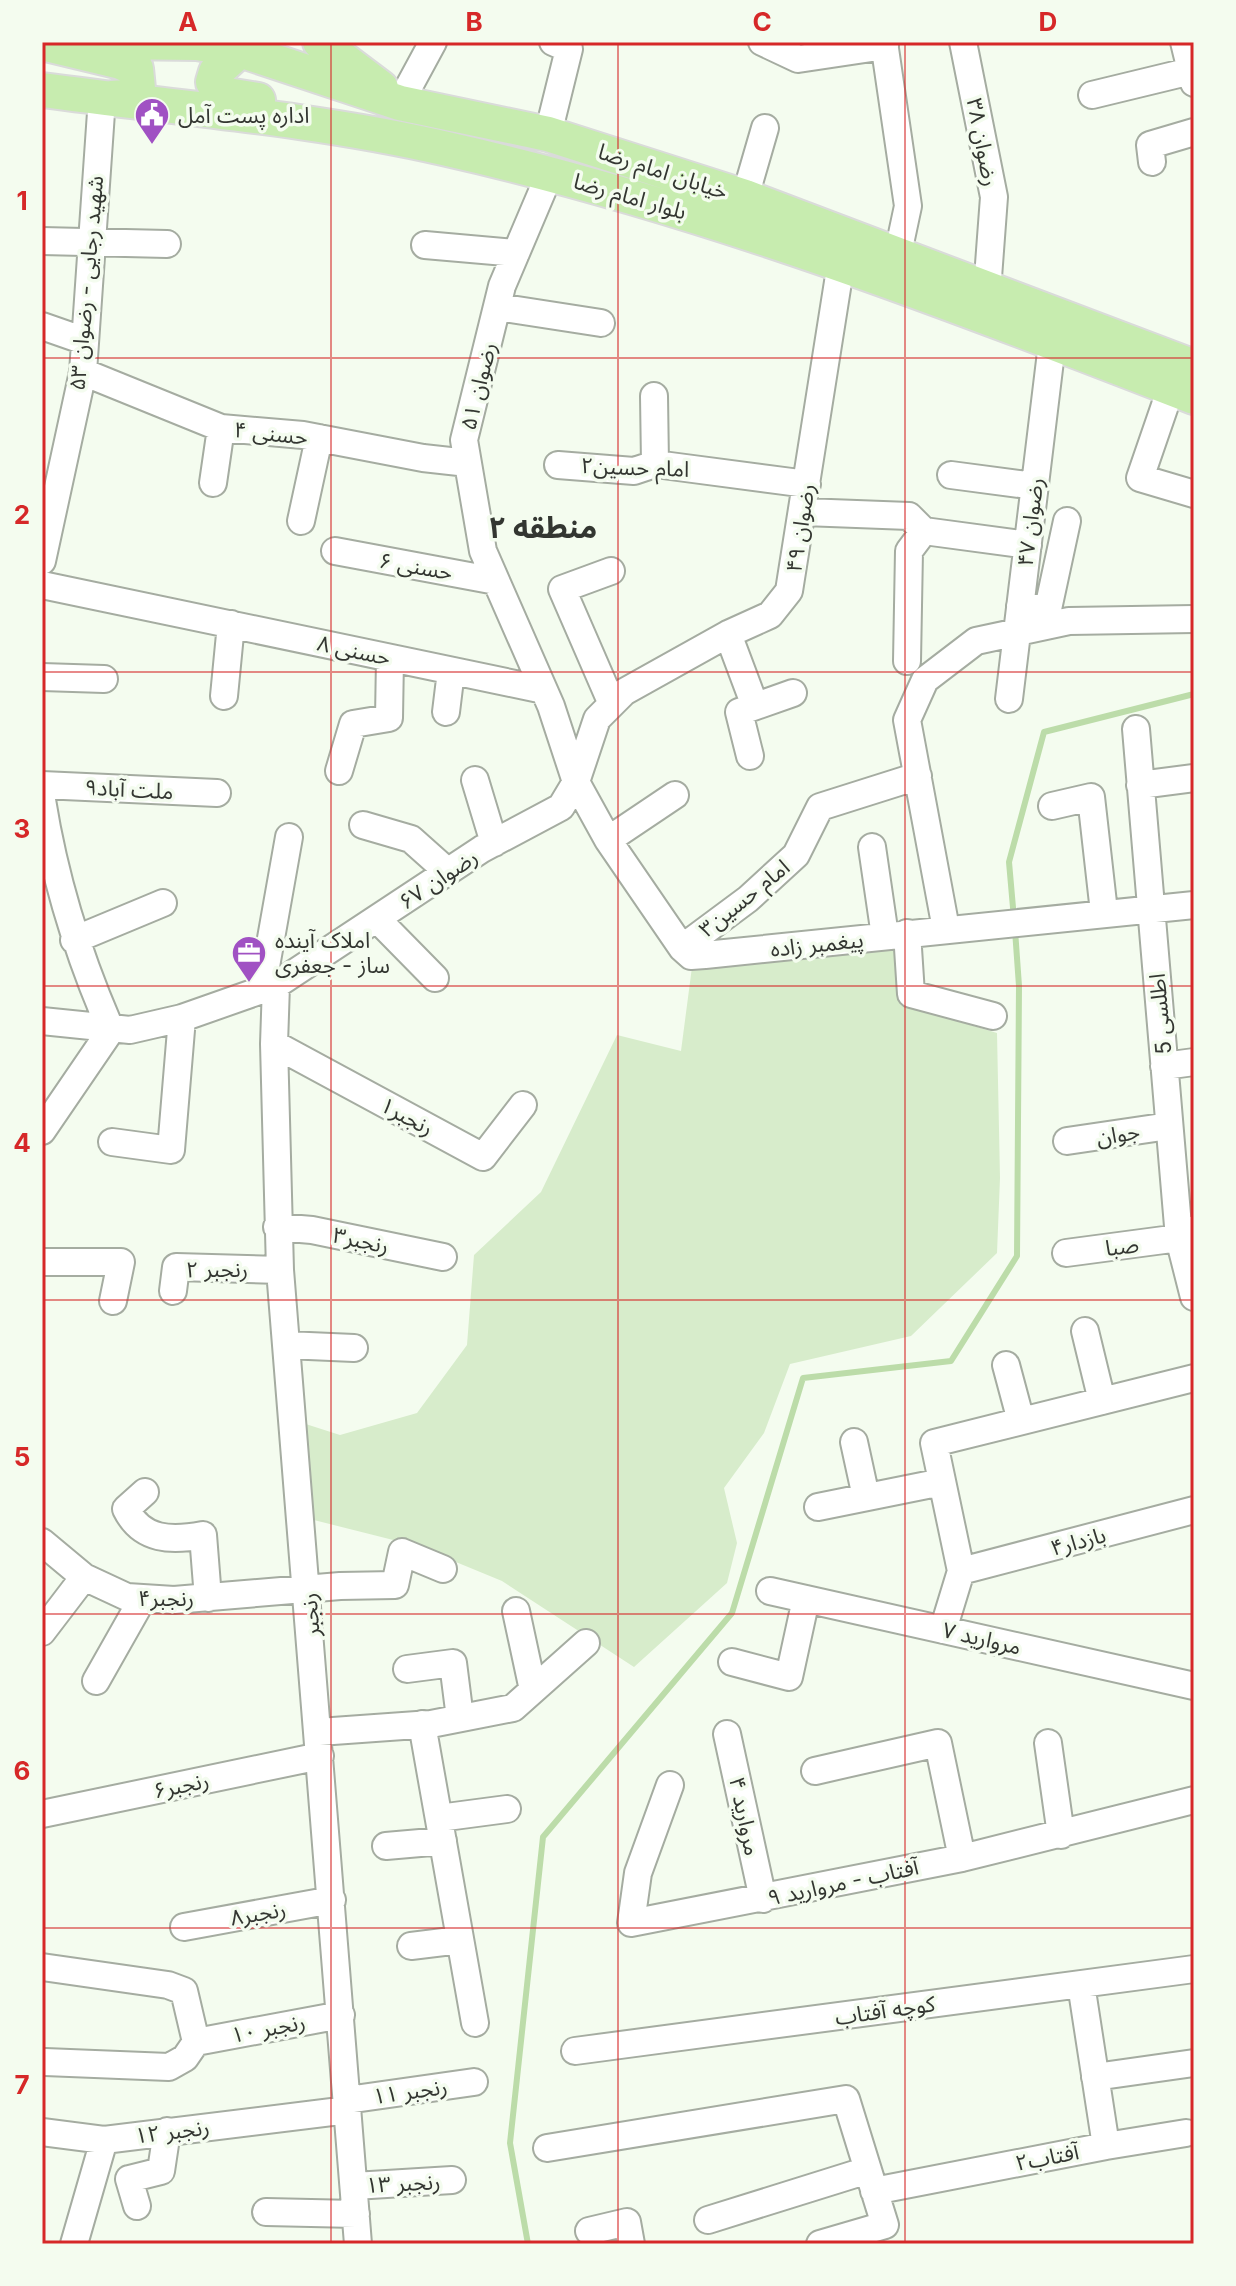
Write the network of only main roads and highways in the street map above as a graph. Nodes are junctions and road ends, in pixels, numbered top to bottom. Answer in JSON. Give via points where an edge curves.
{"nodes":[{"id":1,"x":115,"y":42,"type":"edge"},
{"id":2,"x":42,"y":43,"type":"edge"},
{"id":3,"x":331,"y":45,"type":"edge"},
{"id":4,"x":240,"y":50,"type":"junction"},
{"id":5,"x":42,"y":90,"type":"edge"},
{"id":6,"x":107,"y":98,"type":"junction"},
{"id":7,"x":400,"y":103,"type":"junction"},
{"id":8,"x":340,"y":127,"type":"junction"},
{"id":9,"x":1186,"y":384,"type":"edge"}],
"edges":[{"from":1,"to":4,"type":"main road","name":"خیابان امام رضا","via":[[197,43]]},
{"from":2,"to":6,"type":"main road","via":[[136,69],[138,89],[125,97]]},
{"from":3,"to":7,"type":"main road"},
{"from":4,"to":7,"type":"main road","name":"خیابان امام رضا"},
{"from":4,"to":8,"type":"main road","via":[[216,72],[216,90],[310,113]]},
{"from":5,"to":6,"type":"main road","name":"بلوار امام رضا"},
{"from":6,"to":8,"type":"main road","name":"بلوار امام رضا"},
{"from":7,"to":9,"type":"main road","name":"خیابان امام رضا","via":[[548,134],[745,197],[898,253]]},
{"from":8,"to":9,"type":"main road","name":"بلوار امام رضا","via":[[550,173],[675,208],[841,263],[1052,344]]}]}
